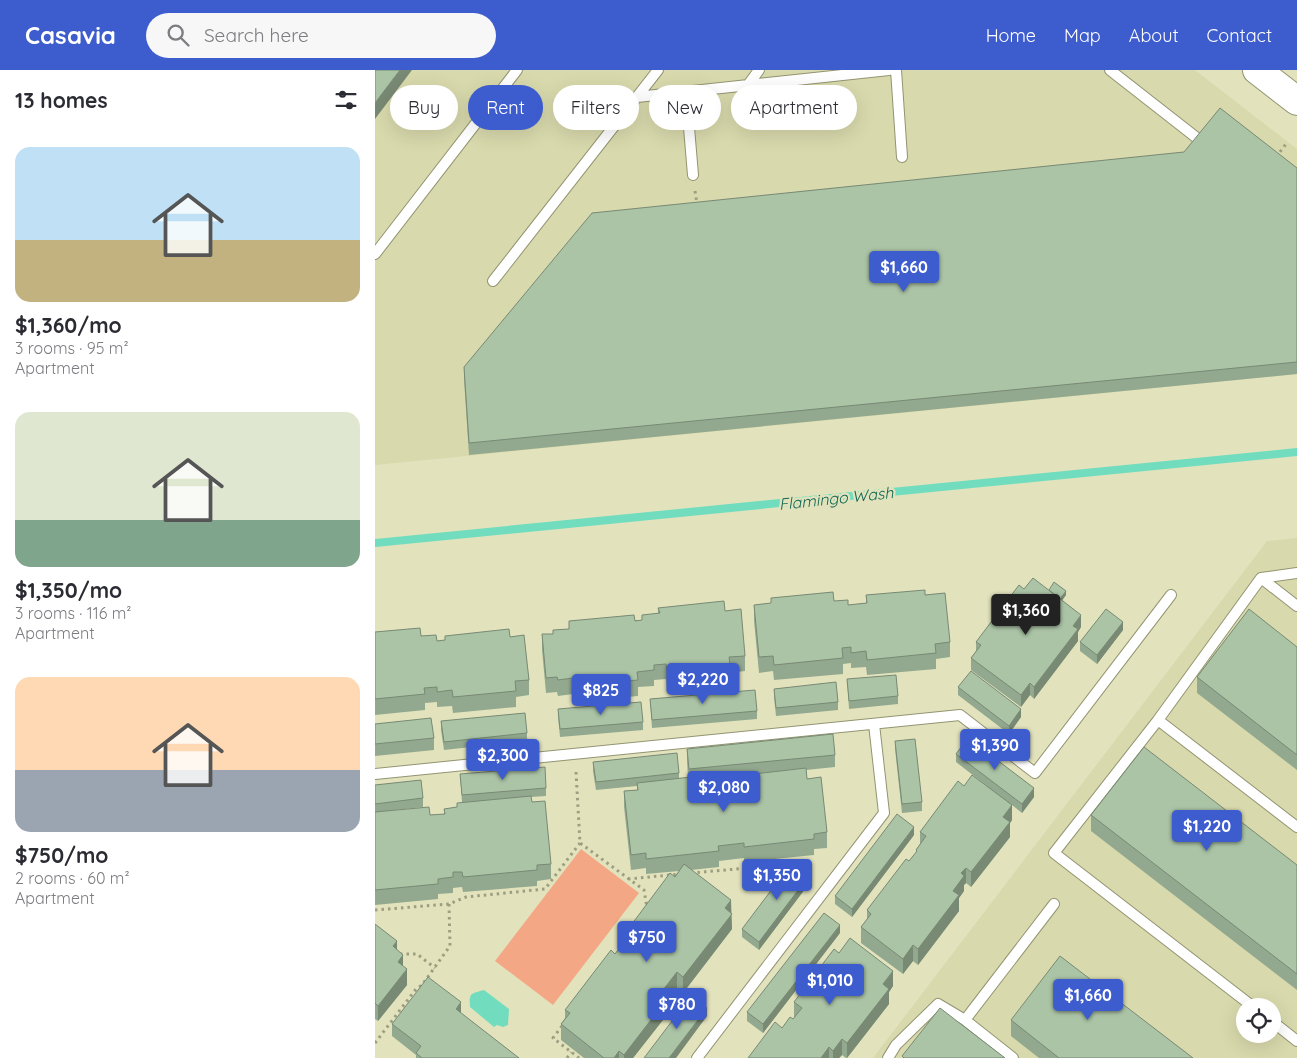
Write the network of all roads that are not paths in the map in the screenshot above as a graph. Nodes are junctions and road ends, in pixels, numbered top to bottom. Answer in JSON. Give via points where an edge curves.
{"nodes":[{"id":1,"x":517,"y":70,"type":"edge"},
{"id":2,"x":658,"y":70,"type":"edge"},
{"id":3,"x":759,"y":70,"type":"edge"},
{"id":4,"x":889,"y":70,"type":"edge"},
{"id":5,"x":897,"y":70,"type":"edge"},
{"id":6,"x":1110,"y":70,"type":"edge"},
{"id":7,"x":1257,"y":70,"type":"edge"},
{"id":8,"x":748,"y":85,"type":"joint"},
{"id":9,"x":639,"y":94,"type":"edge"},
{"id":10,"x":1297,"y":101,"type":"edge"},
{"id":11,"x":611,"y":130,"type":"edge"},
{"id":12,"x":689,"y":130,"type":"edge"},
{"id":13,"x":1202,"y":142,"type":"edge"},
{"id":14,"x":902,"y":157,"type":"dead end"},
{"id":15,"x":693,"y":175,"type":"road end"},
{"id":16,"x":375,"y":254,"type":"edge"},
{"id":17,"x":493,"y":281,"type":"dead end"},
{"id":18,"x":1297,"y":573,"type":"edge"},
{"id":19,"x":1261,"y":578,"type":"junction"},
{"id":20,"x":1171,"y":595,"type":"dead end"},
{"id":21,"x":1297,"y":606,"type":"edge"},
{"id":22,"x":1158,"y":720,"type":"junction"},
{"id":23,"x":874,"y":724,"type":"junction"},
{"id":24,"x":375,"y":774,"type":"edge"},
{"id":25,"x":1297,"y":827,"type":"edge"},
{"id":26,"x":1054,"y":904,"type":"dead end"},
{"id":27,"x":1242,"y":998,"type":"edge"},
{"id":28,"x":965,"y":1020,"type":"junction"},
{"id":29,"x":1281,"y":1028,"type":"edge"},
{"id":30,"x":1297,"y":1041,"type":"edge"},
{"id":31,"x":697,"y":1058,"type":"edge"},
{"id":32,"x":888,"y":1058,"type":"edge"},
{"id":33,"x":1013,"y":1058,"type":"edge"}],
"edges":[{"from":1,"to":16,"type":"lane"},
{"from":2,"to":9,"type":"lane"},
{"from":3,"to":8,"type":"lane"},
{"from":4,"to":8,"type":"lane"},
{"from":5,"to":14,"type":"lane"},
{"from":6,"to":13,"type":"lane"},
{"from":7,"to":10,"type":"main road"},
{"from":11,"to":17,"type":"lane"},
{"from":12,"to":15,"type":"lane"},
{"from":18,"to":19,"type":"lane"},
{"from":19,"to":21,"type":"lane"},
{"from":19,"to":22,"type":"lane"},
{"from":20,"to":23,"type":"lane","via":[[1035,773],[959,715]]},
{"from":22,"to":25,"type":"lane"},
{"from":22,"to":27,"type":"lane","via":[[1054,853]]},
{"from":23,"to":24,"type":"lane"},
{"from":23,"to":31,"type":"lane","via":[[883,813]]},
{"from":26,"to":28,"type":"lane"},
{"from":28,"to":32,"type":"lane","via":[[938,1004],[896,1045]]},
{"from":28,"to":33,"type":"lane"},
{"from":29,"to":30,"type":"lane"}]}
